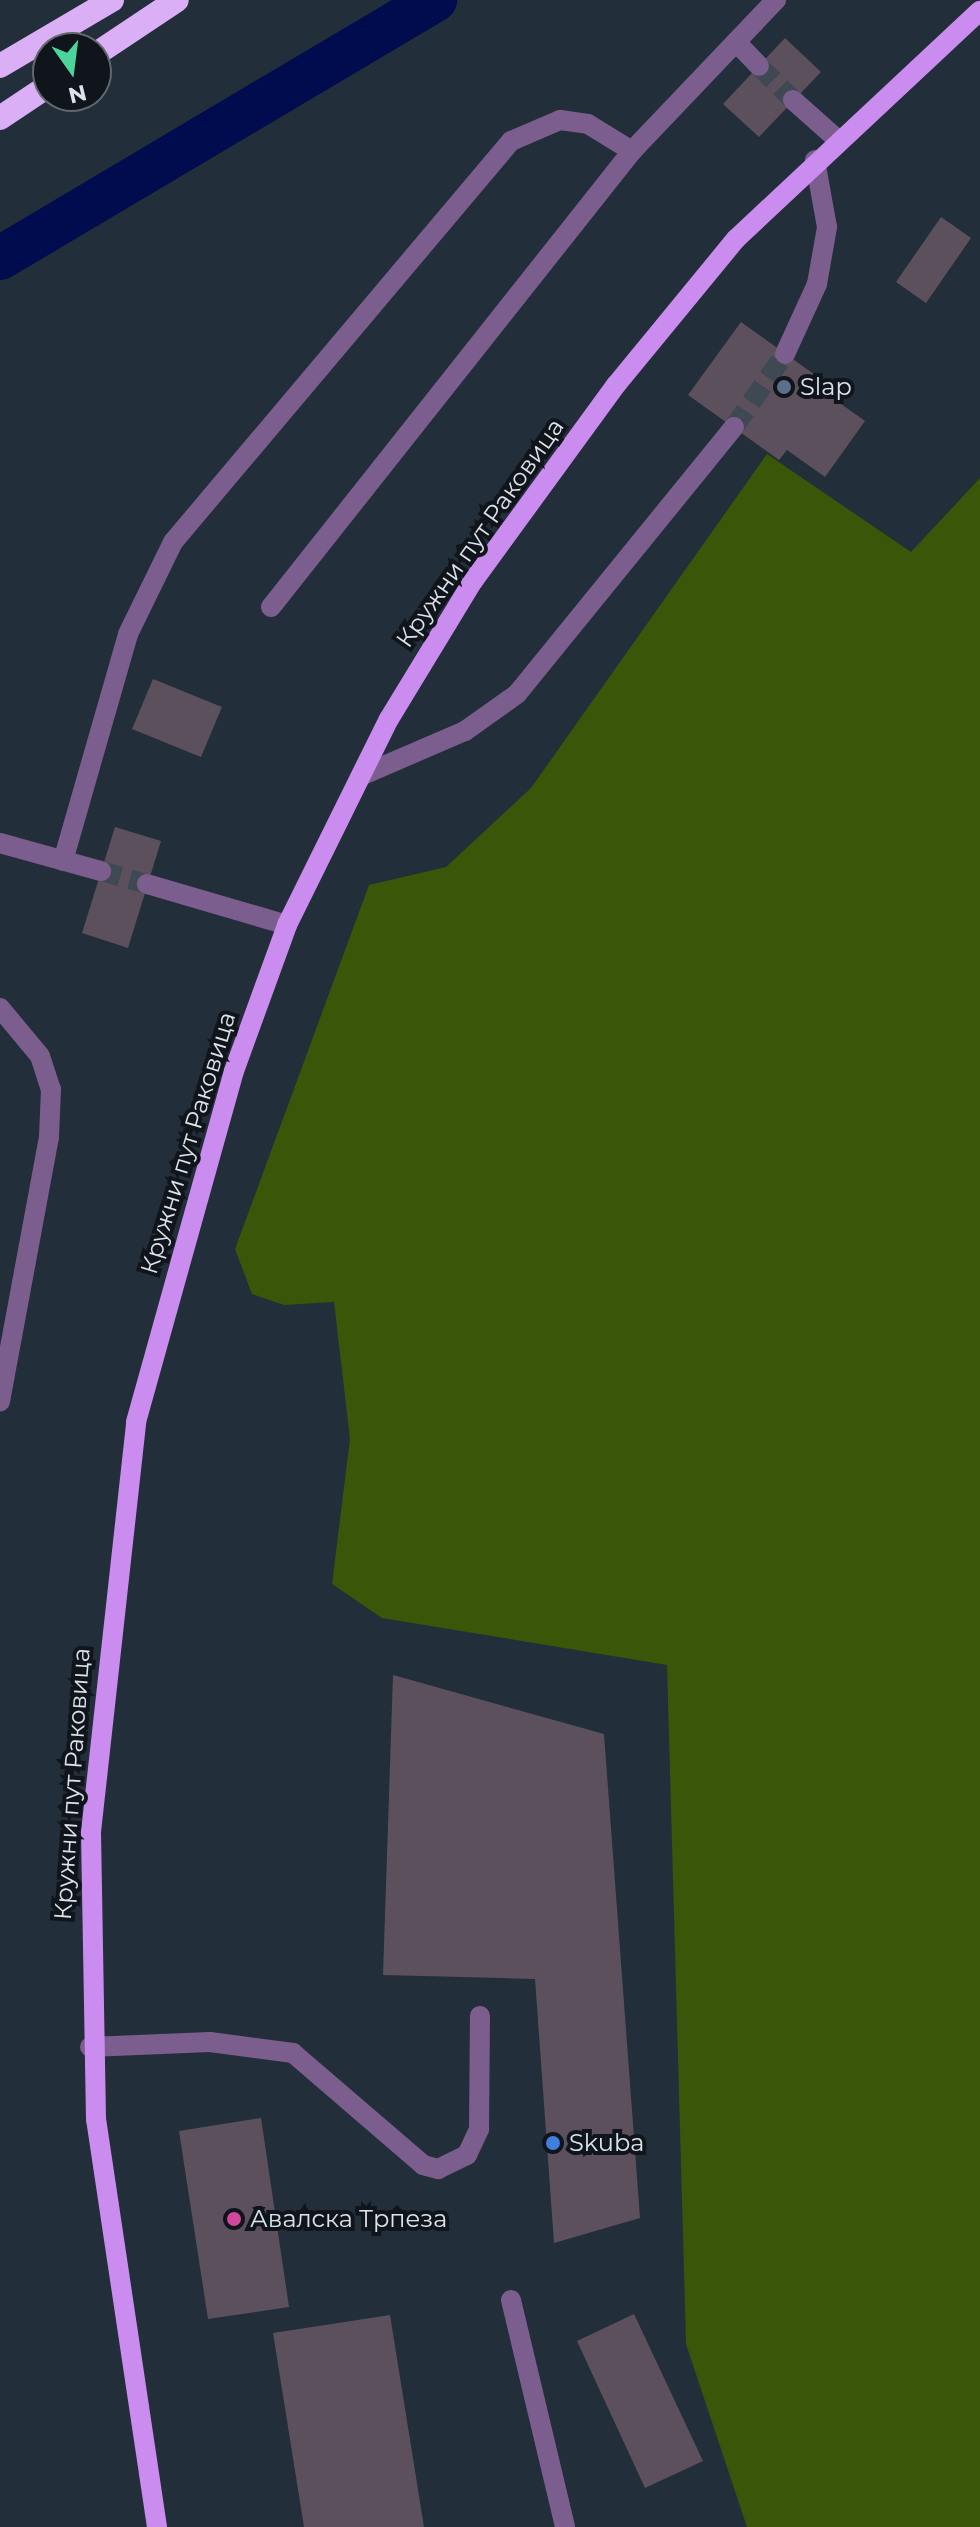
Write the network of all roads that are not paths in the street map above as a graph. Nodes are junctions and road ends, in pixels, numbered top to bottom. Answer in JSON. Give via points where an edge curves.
{"nodes":[{"id":1,"x":112,"y":0,"type":"edge"},
{"id":2,"x":177,"y":0,"type":"edge"},
{"id":3,"x":776,"y":0,"type":"edge"},
{"id":4,"x":980,"y":11,"type":"edge"},
{"id":5,"x":736,"y":42,"type":"junction"},
{"id":6,"x":112,"y":43,"type":"edge"},
{"id":7,"x":0,"y":66,"type":"edge"},
{"id":8,"x":759,"y":66,"type":"tunnel mouth"},
{"id":9,"x":32,"y":97,"type":"edge"},
{"id":10,"x":793,"y":100,"type":"tunnel mouth"},
{"id":11,"x":0,"y":118,"type":"edge"},
{"id":12,"x":837,"y":139,"type":"junction"},
{"id":13,"x":632,"y":151,"type":"junction"},
{"id":14,"x":815,"y":160,"type":"junction"},
{"id":15,"x":785,"y":354,"type":"tunnel mouth"},
{"id":16,"x":734,"y":427,"type":"tunnel mouth"},
{"id":17,"x":271,"y":607,"type":"dead end"},
{"id":18,"x":365,"y":774,"type":"junction"},
{"id":19,"x":0,"y":843,"type":"edge"},
{"id":20,"x":63,"y":861,"type":"junction"},
{"id":21,"x":101,"y":871,"type":"tunnel mouth"},
{"id":22,"x":147,"y":884,"type":"tunnel mouth"},
{"id":23,"x":287,"y":925,"type":"junction"},
{"id":24,"x":0,"y":1008,"type":"edge"},
{"id":25,"x":0,"y":1401,"type":"edge"},
{"id":26,"x":480,"y":2016,"type":"dead end"},
{"id":27,"x":90,"y":2047,"type":"junction"},
{"id":28,"x":511,"y":2300,"type":"dead end"},
{"id":29,"x":157,"y":2527,"type":"edge"},
{"id":30,"x":565,"y":2527,"type":"edge"}],
"edges":[{"from":1,"to":7,"type":"highway"},
{"from":2,"to":6,"type":"highway"},
{"from":3,"to":5,"type":"lane"},
{"from":4,"to":12,"type":"main road","name":"Кружни пут Раковица"},
{"from":5,"to":8,"type":"lane"},
{"from":5,"to":13,"type":"lane"},
{"from":9,"to":11,"type":"highway"},
{"from":10,"to":12,"type":"lane"},
{"from":12,"to":14,"type":"main road","name":"Кружни пут Раковица"},
{"from":13,"to":17,"type":"lane"},
{"from":13,"to":20,"type":"lane","via":[[588,124],[560,120],[511,141],[173,542],[128,634]]},
{"from":14,"to":15,"type":"lane","via":[[827,227],[817,284]]},
{"from":14,"to":18,"type":"main road","name":"Кружни пут Раковица","via":[[736,239],[541,487],[430,647]]},
{"from":16,"to":18,"type":"lane","via":[[517,694],[465,731]]},
{"from":18,"to":23,"type":"main road","name":"Кружни пут Раковица"},
{"from":19,"to":20,"type":"lane"},
{"from":20,"to":21,"type":"lane"},
{"from":22,"to":23,"type":"lane"},
{"from":23,"to":27,"type":"main road","name":"Кружни пут Раковица","via":[[234,1071],[136,1422],[97,1759]]},
{"from":24,"to":25,"type":"lane","via":[[40,1056],[51,1089],[49,1137]]},
{"from":26,"to":27,"type":"lane","via":[[479,2129],[467,2155],[438,2169],[423,2165],[293,2053],[210,2042]]},
{"from":27,"to":29,"type":"main road","name":"Кружни пут Раковица","via":[[120,2311]]},
{"from":28,"to":30,"type":"lane"}]}
